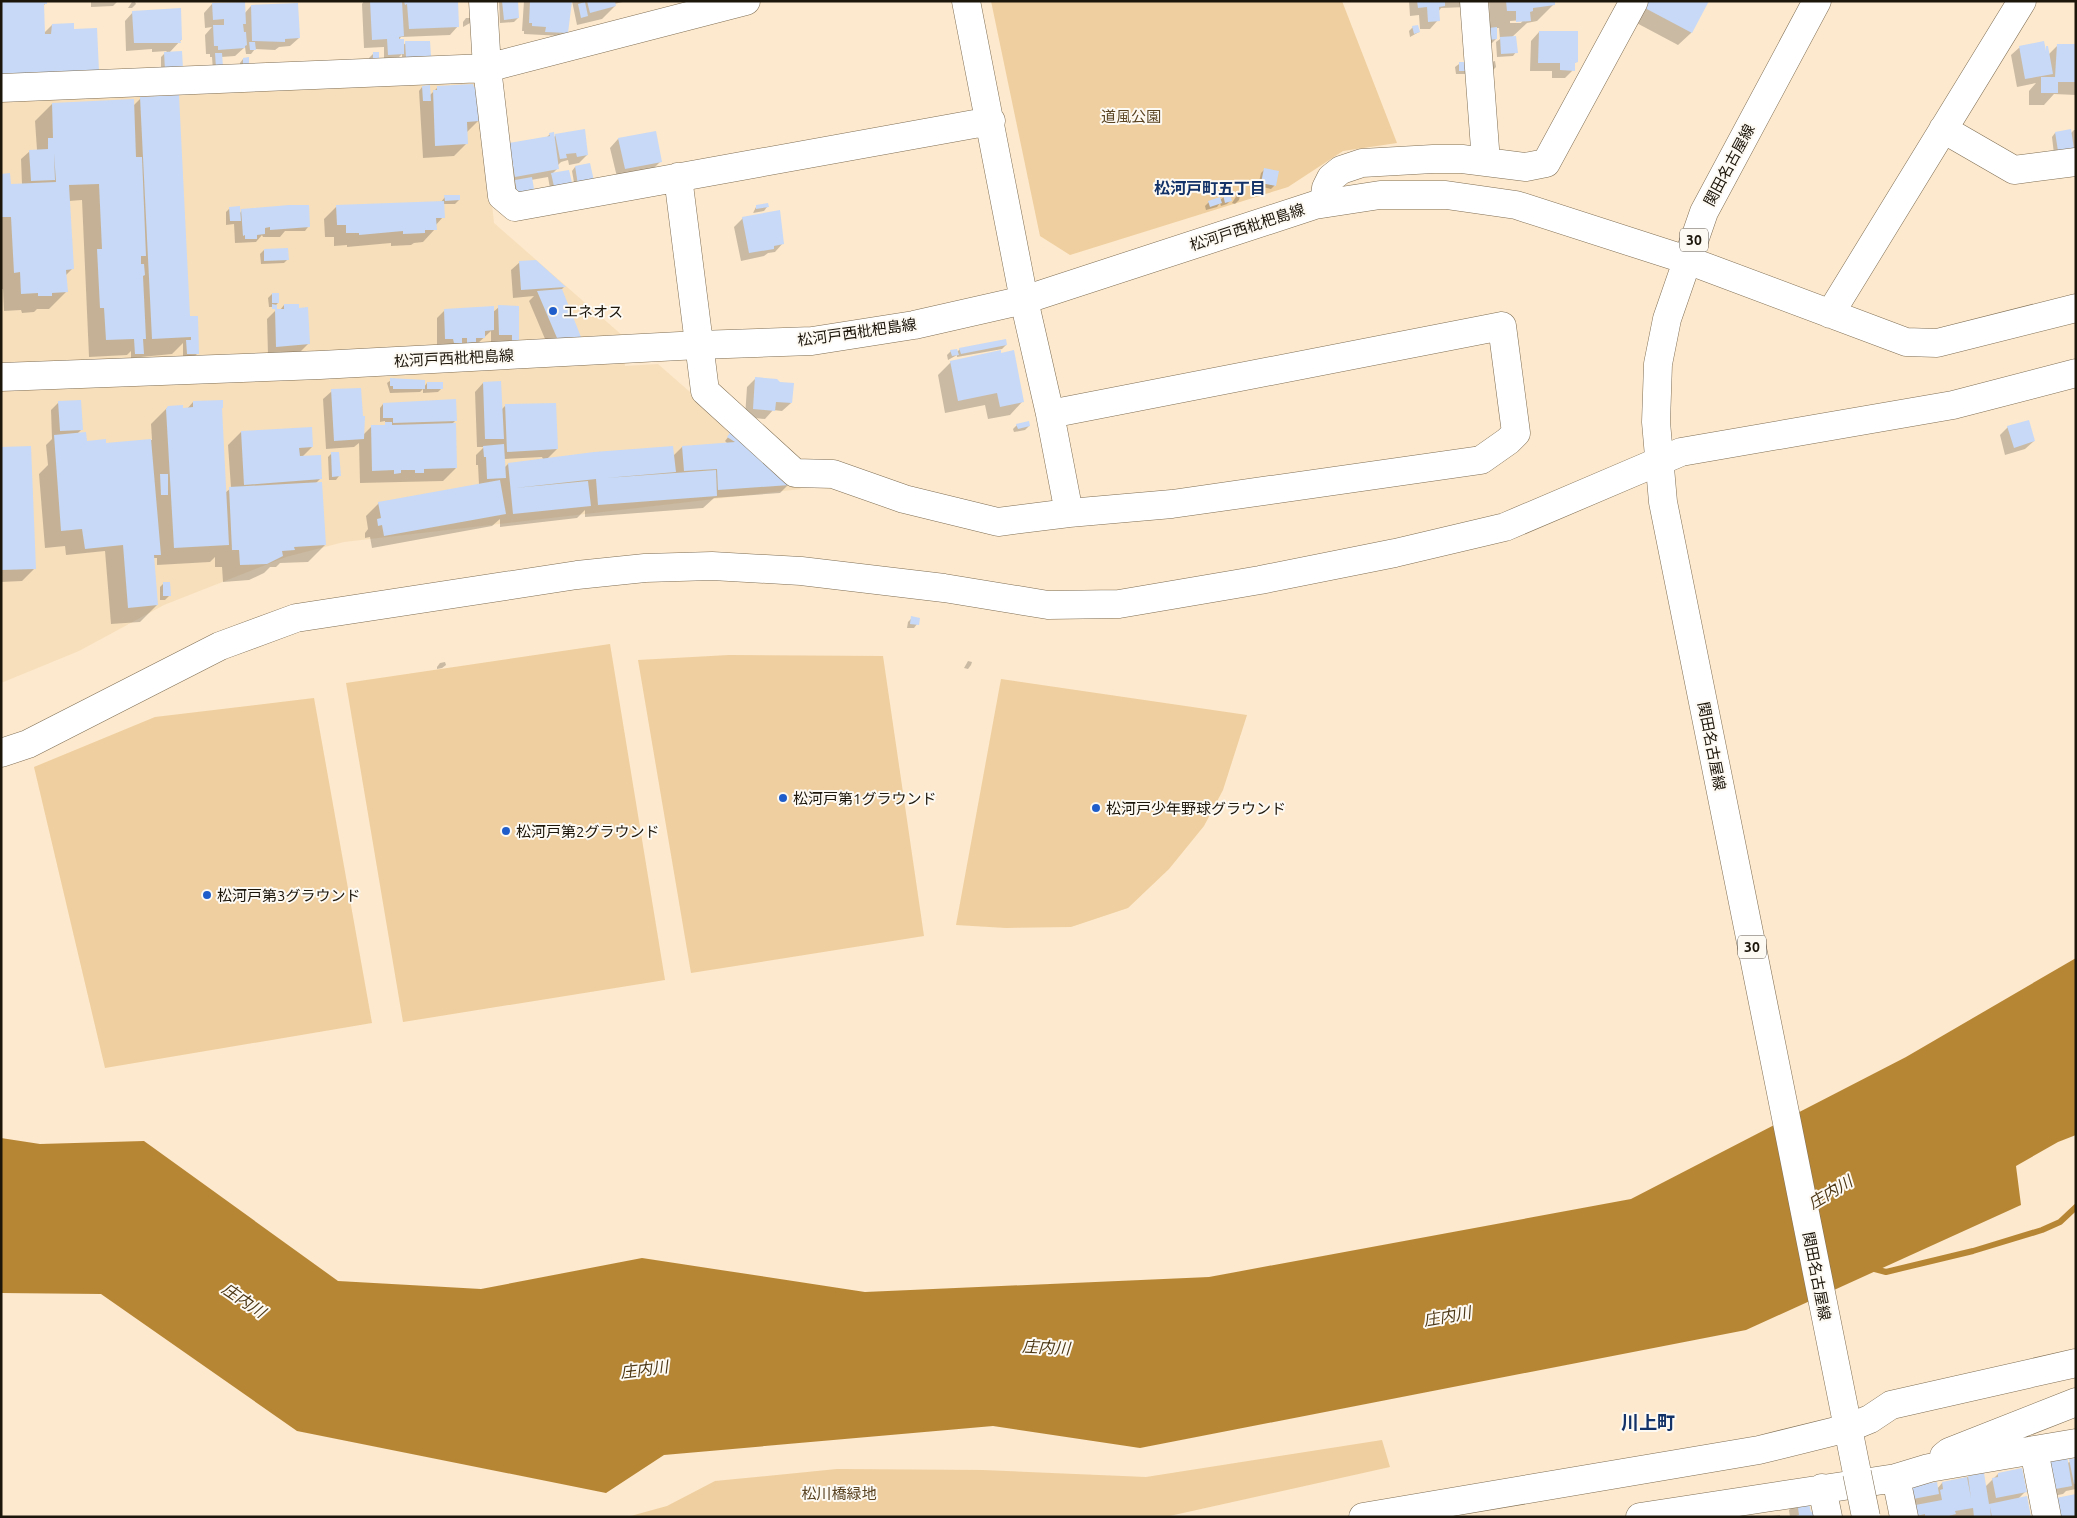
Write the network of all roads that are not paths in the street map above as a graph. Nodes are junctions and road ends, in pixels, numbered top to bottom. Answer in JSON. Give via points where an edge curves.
{"nodes":[{"id":1,"x":483,"y":1,"type":"edge"},
{"id":2,"x":746,"y":1,"type":"edge"},
{"id":3,"x":966,"y":1,"type":"edge"},
{"id":4,"x":1474,"y":1,"type":"edge"},
{"id":5,"x":1634,"y":1,"type":"edge"},
{"id":6,"x":1816,"y":1,"type":"edge"},
{"id":7,"x":2022,"y":1,"type":"edge"},
{"id":8,"x":487,"y":68,"type":"junction"},
{"id":9,"x":1,"y":88,"type":"edge"},
{"id":10,"x":990,"y":122,"type":"junction"},
{"id":11,"x":1943,"y":129,"type":"junction"},
{"id":12,"x":1486,"y":162,"type":"junction"},
{"id":13,"x":2076,"y":162,"type":"edge"},
{"id":14,"x":678,"y":178,"type":"junction"},
{"id":15,"x":1324,"y":203,"type":"junction"},
{"id":16,"x":1687,"y":260,"type":"junction"},
{"id":17,"x":1024,"y":300,"type":"junction"},
{"id":18,"x":2076,"y":308,"type":"edge"},
{"id":19,"x":1830,"y":314,"type":"junction"},
{"id":20,"x":699,"y":345,"type":"junction"},
{"id":21,"x":2076,"y":373,"type":"edge"},
{"id":22,"x":1,"y":376,"type":"edge"},
{"id":23,"x":1050,"y":414,"type":"junction"},
{"id":24,"x":1658,"y":461,"type":"junction"},
{"id":25,"x":1069,"y":512,"type":"junction"},
{"id":26,"x":1,"y":753,"type":"edge"},
{"id":27,"x":2076,"y":1363,"type":"edge"},
{"id":28,"x":2076,"y":1402,"type":"edge"},
{"id":29,"x":1848,"y":1428,"type":"junction"},
{"id":30,"x":2076,"y":1443,"type":"edge"},
{"id":31,"x":2034,"y":1450,"type":"junction"},
{"id":32,"x":1929,"y":1468,"type":"junction"},
{"id":33,"x":1896,"y":1478,"type":"junction"},
{"id":34,"x":1822,"y":1488,"type":"junction"},
{"id":35,"x":1363,"y":1517,"type":"edge"},
{"id":36,"x":1640,"y":1517,"type":"edge"},
{"id":37,"x":1828,"y":1517,"type":"edge"},
{"id":38,"x":1866,"y":1517,"type":"edge"},
{"id":39,"x":1904,"y":1517,"type":"edge"},
{"id":40,"x":2047,"y":1517,"type":"edge"}],
"edges":[{"from":1,"to":8,"type":"street"},
{"from":2,"to":8,"type":"street"},
{"from":3,"to":10,"type":"street"},
{"from":4,"to":12,"type":"street"},
{"from":5,"to":12,"type":"street","via":[[1546,163],[1526,168]]},
{"from":6,"to":16,"type":"street","name":"関田名古屋線","number":"30","via":[[1704,212]]},
{"from":7,"to":11,"type":"street"},
{"from":8,"to":9,"type":"street"},
{"from":8,"to":14,"type":"street","via":[[502,196],[515,207]]},
{"from":10,"to":14,"type":"street"},
{"from":10,"to":17,"type":"street"},
{"from":11,"to":13,"type":"street","via":[[2014,170]]},
{"from":11,"to":19,"type":"street"},
{"from":12,"to":15,"type":"street","via":[[1433,159],[1362,164],[1341,170],[1331,178]]},
{"from":14,"to":20,"type":"street"},
{"from":15,"to":16,"type":"street","name":"松河戸西枇杷島線","via":[[1380,195],[1446,195],[1516,205]]},
{"from":15,"to":17,"type":"street","name":"松河戸西枇杷島線"},
{"from":16,"to":19,"type":"street","name":"松河戸西枇杷島線"},
{"from":16,"to":24,"type":"street","name":"関田名古屋線","number":"30","via":[[1667,319],[1658,364]]},
{"from":17,"to":20,"type":"street","name":"松河戸西枇杷島線","via":[[914,326],[812,341]]},
{"from":17,"to":23,"type":"street"},
{"from":18,"to":19,"type":"street","name":"松河戸西枇杷島線","via":[[1937,343],[1906,342]]},
{"from":20,"to":22,"type":"street","name":"松河戸西枇杷島線","via":[[320,365]]},
{"from":20,"to":25,"type":"street","via":[[705,390],[795,473],[833,474],[904,499],[998,522]]},
{"from":21,"to":24,"type":"street","via":[[1953,405],[1681,452]]},
{"from":23,"to":25,"type":"street"},
{"from":23,"to":25,"type":"street","via":[[1502,326],[1516,433],[1481,460],[1172,504]]},
{"from":24,"to":26,"type":"street","via":[[1504,527],[1260,580],[1119,604],[1048,605],[830,574],[712,566],[577,575],[296,618],[220,646],[28,744]]},
{"from":24,"to":29,"type":"street","name":"関田名古屋線","number":"30","via":[[1663,502]]},
{"from":27,"to":29,"type":"street","via":[[1891,1405]]},
{"from":28,"to":32,"type":"street","via":[[1949,1452]]},
{"from":29,"to":35,"type":"street","via":[[1759,1450]]},
{"from":29,"to":38,"type":"street","name":"関田名古屋線","number":"30","bridge":true},
{"from":30,"to":31,"type":"street"},
{"from":31,"to":32,"type":"street"},
{"from":31,"to":40,"type":"street"},
{"from":32,"to":33,"type":"street"},
{"from":33,"to":34,"type":"street"},
{"from":33,"to":39,"type":"street"},
{"from":34,"to":36,"type":"street"},
{"from":34,"to":37,"type":"street"}]}
